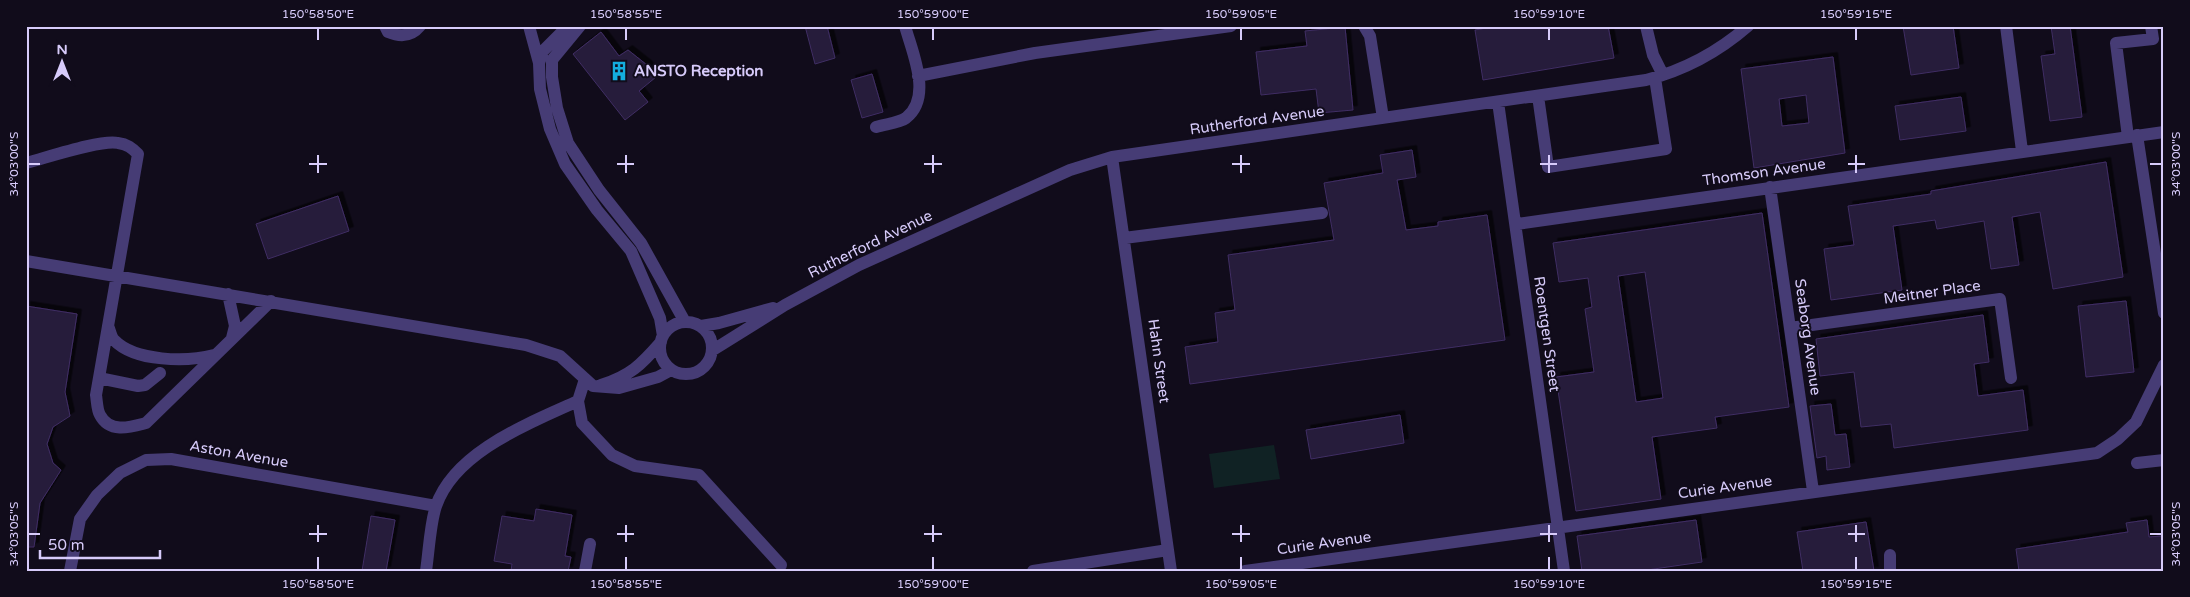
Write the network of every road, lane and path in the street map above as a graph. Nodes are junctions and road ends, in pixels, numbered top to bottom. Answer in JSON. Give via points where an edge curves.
{"nodes":[{"id":1,"x":386,"y":26,"type":"edge"},
{"id":2,"x":420,"y":26,"type":"edge"},
{"id":3,"x":529,"y":26,"type":"edge"},
{"id":4,"x":568,"y":26,"type":"edge"},
{"id":5,"x":580,"y":26,"type":"edge"},
{"id":6,"x":905,"y":26,"type":"edge"},
{"id":7,"x":1232,"y":26,"type":"edge"},
{"id":8,"x":1364,"y":26,"type":"edge"},
{"id":9,"x":1646,"y":26,"type":"edge"},
{"id":10,"x":1748,"y":26,"type":"edge"},
{"id":11,"x":2006,"y":26,"type":"edge"},
{"id":12,"x":2151,"y":26,"type":"edge"},
{"id":13,"x":539,"y":63,"type":"junction"},
{"id":14,"x":918,"y":76,"type":"junction"},
{"id":15,"x":1659,"y":76,"type":"junction"},
{"id":16,"x":1538,"y":96,"type":"junction"},
{"id":17,"x":1498,"y":102,"type":"junction"},
{"id":18,"x":1383,"y":118,"type":"junction"},
{"id":19,"x":876,"y":127,"type":"dead end"},
{"id":20,"x":2164,"y":132,"type":"edge"},
{"id":21,"x":2132,"y":136,"type":"junction"},
{"id":22,"x":2022,"y":151,"type":"junction"},
{"id":23,"x":1112,"y":156,"type":"junction"},
{"id":24,"x":26,"y":163,"type":"edge"},
{"id":25,"x":1770,"y":187,"type":"junction"},
{"id":26,"x":1322,"y":214,"type":"dead end"},
{"id":27,"x":1517,"y":224,"type":"junction"},
{"id":28,"x":1124,"y":238,"type":"junction"},
{"id":29,"x":26,"y":261,"type":"edge"},
{"id":30,"x":117,"y":276,"type":"junction"},
{"id":31,"x":228,"y":294,"type":"junction"},
{"id":32,"x":270,"y":301,"type":"junction"},
{"id":33,"x":785,"y":304,"type":"junction"},
{"id":34,"x":2164,"y":314,"type":"edge"},
{"id":35,"x":685,"y":322,"type":"junction"},
{"id":36,"x":108,"y":326,"type":"junction"},
{"id":37,"x":701,"y":326,"type":"junction"},
{"id":38,"x":1790,"y":328,"type":"junction"},
{"id":39,"x":232,"y":338,"type":"junction"},
{"id":40,"x":662,"y":339,"type":"junction"},
{"id":41,"x":713,"y":350,"type":"junction"},
{"id":42,"x":214,"y":355,"type":"junction"},
{"id":43,"x":2164,"y":365,"type":"edge"},
{"id":44,"x":671,"y":370,"type":"junction"},
{"id":45,"x":160,"y":373,"type":"dead end"},
{"id":46,"x":99,"y":378,"type":"junction"},
{"id":47,"x":2011,"y":378,"type":"dead end"},
{"id":48,"x":589,"y":383,"type":"junction"},
{"id":49,"x":578,"y":401,"type":"junction"},
{"id":50,"x":2164,"y":460,"type":"edge"},
{"id":51,"x":2137,"y":463,"type":"dead end"},
{"id":52,"x":1813,"y":491,"type":"junction"},
{"id":53,"x":436,"y":506,"type":"junction"},
{"id":54,"x":1558,"y":527,"type":"junction"},
{"id":55,"x":590,"y":544,"type":"dead end"},
{"id":56,"x":1168,"y":550,"type":"junction"},
{"id":57,"x":1890,"y":555,"type":"dead end"},
{"id":58,"x":781,"y":565,"type":"dead end"},
{"id":59,"x":70,"y":571,"type":"edge"},
{"id":60,"x":426,"y":571,"type":"edge"},
{"id":61,"x":585,"y":571,"type":"edge"},
{"id":62,"x":1032,"y":571,"type":"edge"},
{"id":63,"x":1171,"y":571,"type":"edge"},
{"id":64,"x":1245,"y":571,"type":"edge"},
{"id":65,"x":1564,"y":571,"type":"edge"},
{"id":66,"x":1890,"y":571,"type":"edge"}],
"edges":[{"from":1,"to":2,"type":"lane","via":[[388,32],[399,36],[415,32]]},
{"from":3,"to":13,"type":"lane"},
{"from":4,"to":13,"type":"lane","via":[[544,51]]},
{"from":5,"to":35,"type":"lane","via":[[552,60],[557,108],[568,143],[599,190],[641,243]]},
{"from":6,"to":14,"type":"lane"},
{"from":7,"to":14,"type":"lane","via":[[1035,53]]},
{"from":8,"to":18,"type":"lane","via":[[1370,36]]},
{"from":9,"to":15,"type":"lane"},
{"from":10,"to":15,"type":"lane","name":"Rutherford Avenue","via":[[1714,53]]},
{"from":11,"to":22,"type":"lane"},
{"from":12,"to":21,"type":"lane","via":[[2153,39],[2116,43]]},
{"from":13,"to":40,"type":"lane","via":[[540,89],[550,129],[565,164],[631,251],[660,318]]},
{"from":14,"to":19,"type":"lane","via":[[920,86],[916,104],[906,118]]},
{"from":15,"to":16,"type":"lane","name":"Rutherford Avenue"},
{"from":15,"to":16,"type":"lane","via":[[1666,149],[1548,167]]},
{"from":16,"to":17,"type":"lane","name":"Rutherford Avenue"},
{"from":17,"to":18,"type":"lane","name":"Rutherford Avenue"},
{"from":17,"to":27,"type":"lane","name":"Roentgen Street"},
{"from":18,"to":23,"type":"lane","name":"Rutherford Avenue"},
{"from":20,"to":21,"type":"lane","name":"Thomson Avenue"},
{"from":21,"to":22,"type":"lane","name":"Thomson Avenue"},
{"from":21,"to":34,"type":"lane"},
{"from":22,"to":25,"type":"lane","name":"Thomson Avenue"},
{"from":23,"to":28,"type":"lane","name":"Hahn Street"},
{"from":23,"to":33,"type":"lane","name":"Rutherford Avenue","via":[[1070,170],[954,221]]},
{"from":24,"to":30,"type":"lane","via":[[116,142],[130,146],[138,154]]},
{"from":25,"to":27,"type":"lane","name":"Thomson Avenue"},
{"from":25,"to":38,"type":"lane","name":"Seaborg Avenue"},
{"from":26,"to":28,"type":"lane"},
{"from":27,"to":54,"type":"lane","name":"Roentgen Street"},
{"from":28,"to":56,"type":"lane","name":"Hahn Street"},
{"from":29,"to":30,"type":"lane"},
{"from":30,"to":31,"type":"lane"},
{"from":30,"to":36,"type":"lane"},
{"from":31,"to":32,"type":"lane"},
{"from":31,"to":39,"type":"lane","via":[[235,326]]},
{"from":32,"to":39,"type":"lane"},
{"from":32,"to":48,"type":"lane","via":[[526,345],[560,356]]},
{"from":33,"to":37,"type":"lane","name":"Rutherford Avenue"},
{"from":33,"to":41,"type":"lane","name":"Rutherford Avenue"},
{"from":35,"to":37,"type":"lane"},
{"from":35,"to":40,"type":"lane","via":[[669,329]]},
{"from":36,"to":42,"type":"lane","via":[[114,339],[132,352],[179,361]]},
{"from":36,"to":46,"type":"lane"},
{"from":37,"to":41,"type":"lane","via":[[710,337]]},
{"from":38,"to":47,"type":"lane","name":"Meitner Place","via":[[2000,299]]},
{"from":38,"to":52,"type":"lane","name":"Seaborg Avenue"},
{"from":39,"to":42,"type":"lane"},
{"from":40,"to":44,"type":"lane","via":[[662,358]]},
{"from":40,"to":48,"type":"lane","via":[[639,367],[615,380]]},
{"from":41,"to":44,"type":"lane","via":[[707,365],[694,374]]},
{"from":42,"to":46,"type":"lane","via":[[146,423],[123,429],[110,426],[100,415],[96,395]]},
{"from":43,"to":52,"type":"lane","name":"Curie Avenue","via":[[2136,422],[2097,453]]},
{"from":44,"to":48,"type":"lane","via":[[619,388]]},
{"from":45,"to":46,"type":"lane","via":[[145,385],[138,386]]},
{"from":48,"to":49,"type":"lane"},
{"from":49,"to":53,"type":"lane","via":[[488,446],[446,487]]},
{"from":49,"to":58,"type":"lane","via":[[582,423],[612,455],[635,466],[698,475]]},
{"from":50,"to":51,"type":"lane"},
{"from":52,"to":54,"type":"lane","name":"Curie Avenue"},
{"from":53,"to":59,"type":"lane","name":"Aston Avenue","via":[[171,459],[146,460],[120,473],[97,495],[80,518]]},
{"from":53,"to":60,"type":"lane"},
{"from":54,"to":64,"type":"lane","name":"Curie Avenue"},
{"from":54,"to":65,"type":"lane","name":"Roentgen Street"},
{"from":55,"to":61,"type":"lane"},
{"from":56,"to":62,"type":"lane"},
{"from":56,"to":63,"type":"lane","name":"Hahn Street"},
{"from":57,"to":66,"type":"lane"}]}
